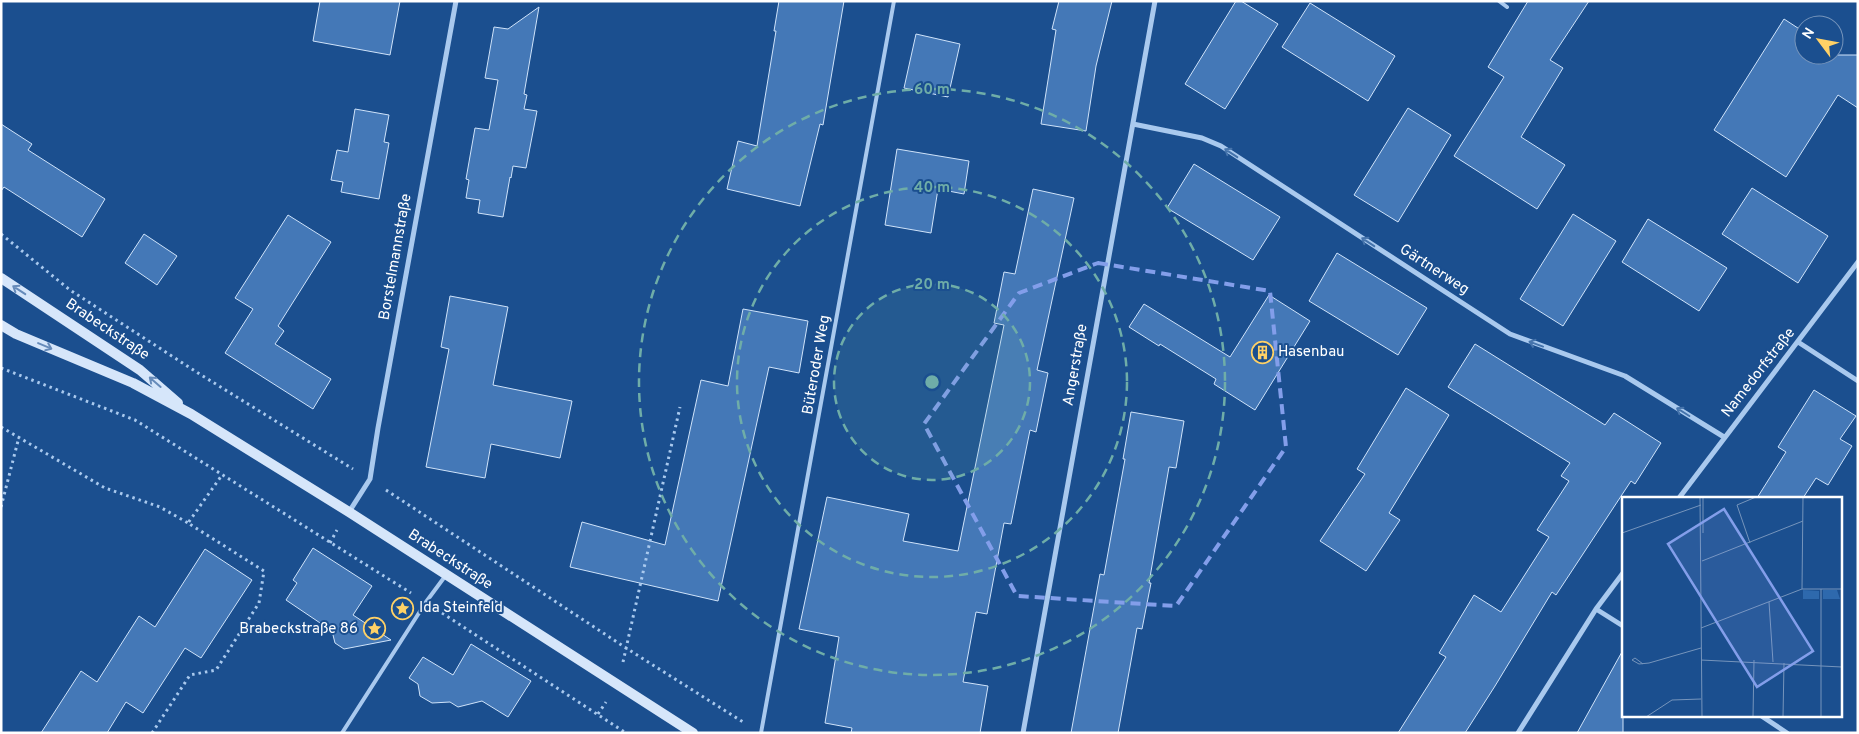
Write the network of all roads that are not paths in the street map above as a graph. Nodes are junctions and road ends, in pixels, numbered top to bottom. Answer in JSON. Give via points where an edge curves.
{"nodes":[{"id":1,"x":456,"y":1,"type":"edge"},
{"id":2,"x":894,"y":1,"type":"edge"},
{"id":3,"x":1155,"y":1,"type":"edge"},
{"id":4,"x":1498,"y":1,"type":"edge"},
{"id":5,"x":1507,"y":7,"type":"dead end"},
{"id":6,"x":1133,"y":124,"type":"junction"},
{"id":7,"x":1858,"y":262,"type":"edge"},
{"id":8,"x":1,"y":278,"type":"edge"},
{"id":9,"x":1,"y":325,"type":"edge"},
{"id":10,"x":1798,"y":342,"type":"junction"},
{"id":11,"x":1858,"y":381,"type":"edge"},
{"id":12,"x":191,"y":414,"type":"junction"},
{"id":13,"x":1724,"y":437,"type":"junction"},
{"id":14,"x":1680,"y":497,"type":"edge"},
{"id":15,"x":349,"y":512,"type":"junction"},
{"id":16,"x":1622,"y":574,"type":"edge"},
{"id":17,"x":446,"y":575,"type":"junction"},
{"id":18,"x":1596,"y":609,"type":"junction"},
{"id":19,"x":1622,"y":625,"type":"edge"},
{"id":20,"x":1762,"y":716,"type":"edge"},
{"id":21,"x":342,"y":733,"type":"edge"},
{"id":22,"x":693,"y":733,"type":"edge"},
{"id":23,"x":761,"y":733,"type":"edge"},
{"id":24,"x":1023,"y":733,"type":"edge"},
{"id":25,"x":1518,"y":733,"type":"edge"},
{"id":26,"x":1788,"y":733,"type":"edge"}],
"edges":[{"from":1,"to":15,"type":"street","name":"Borstelmannstraße","via":[[370,479]]},
{"from":2,"to":23,"type":"lane","name":"Büteroder Weg"},
{"from":3,"to":6,"type":"street","name":"Angerstraße"},
{"from":4,"to":5,"type":"lane"},
{"from":13,"to":6,"type":"street","name":"Gärtnerweg","one_way":true,"via":[[1625,376],[1510,334],[1220,146],[1202,138]]},
{"from":6,"to":24,"type":"street","name":"Angerstraße"},
{"from":7,"to":10,"type":"street","name":"Namedorfstraße"},
{"from":12,"to":8,"type":"main road","name":"Brabeckstraße","one_way":true,"via":[[140,370]]},
{"from":9,"to":12,"type":"main road","name":"Brabeckstraße","one_way":true,"via":[[133,383]]},
{"from":10,"to":11,"type":"street"},
{"from":10,"to":13,"type":"street","name":"Namedorfstraße"},
{"from":12,"to":15,"type":"main road","name":"Brabeckstraße"},
{"from":13,"to":14,"type":"street","name":"Namedorfstraße"},
{"from":15,"to":17,"type":"main road","name":"Brabeckstraße"},
{"from":16,"to":18,"type":"street"},
{"from":17,"to":21,"type":"lane"},
{"from":17,"to":22,"type":"main road","name":"Brabeckstraße"},
{"from":18,"to":19,"type":"street"},
{"from":18,"to":25,"type":"street"},
{"from":20,"to":26,"type":"street"}]}
